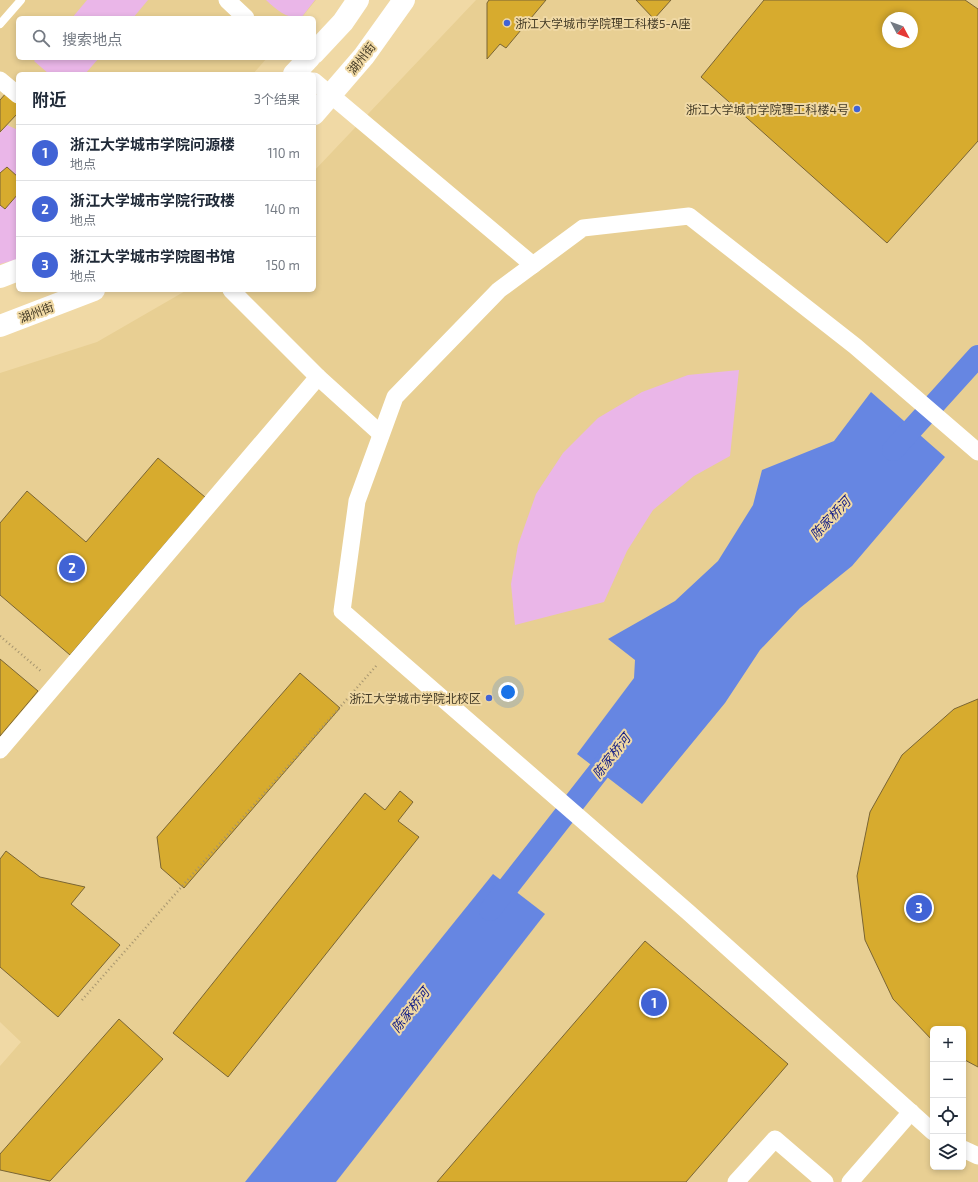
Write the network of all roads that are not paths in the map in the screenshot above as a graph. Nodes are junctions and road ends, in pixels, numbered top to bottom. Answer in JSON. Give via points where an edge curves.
{"nodes":[{"id":1,"x":21,"y":0,"type":"edge"},
{"id":2,"x":227,"y":0,"type":"edge"},
{"id":3,"x":358,"y":0,"type":"edge"},
{"id":4,"x":404,"y":0,"type":"edge"},
{"id":5,"x":244,"y":16,"type":"edge"},
{"id":6,"x":0,"y":24,"type":"edge"},
{"id":7,"x":316,"y":52,"type":"edge"},
{"id":8,"x":0,"y":80,"type":"edge"},
{"id":9,"x":316,"y":80,"type":"edge"},
{"id":10,"x":16,"y":93,"type":"edge"},
{"id":11,"x":330,"y":96,"type":"junction"},
{"id":12,"x":316,"y":112,"type":"edge"},
{"id":13,"x":533,"y":265,"type":"junction"},
{"id":14,"x":16,"y":271,"type":"edge"},
{"id":15,"x":0,"y":277,"type":"edge"},
{"id":16,"x":89,"y":292,"type":"edge"},
{"id":17,"x":233,"y":292,"type":"edge"},
{"id":18,"x":0,"y":326,"type":"edge"},
{"id":19,"x":318,"y":377,"type":"junction"},
{"id":20,"x":381,"y":434,"type":"junction"},
{"id":21,"x":978,"y":452,"type":"edge"},
{"id":22,"x":0,"y":750,"type":"edge"},
{"id":23,"x":911,"y":1112,"type":"junction"},
{"id":24,"x":930,"y":1129,"type":"edge"},
{"id":25,"x":966,"y":1150,"type":"edge"},
{"id":26,"x":978,"y":1156,"type":"edge"},
{"id":27,"x":736,"y":1182,"type":"edge"},
{"id":28,"x":826,"y":1182,"type":"edge"},
{"id":29,"x":850,"y":1182,"type":"edge"}],
"edges":[{"from":1,"to":6,"type":"lane"},
{"from":2,"to":5,"type":"street"},
{"from":3,"to":7,"type":"main road","via":[[343,22]]},
{"from":4,"to":11,"type":"main road","name":"湖州街","via":[[364,56]]},
{"from":8,"to":10,"type":"street"},
{"from":9,"to":11,"type":"street"},
{"from":11,"to":12,"type":"main road","name":"湖州街"},
{"from":11,"to":13,"type":"street"},
{"from":13,"to":20,"type":"street","via":[[499,290],[395,397]]},
{"from":13,"to":21,"type":"street","via":[[583,228],[689,216],[855,346]]},
{"from":14,"to":15,"type":"main road"},
{"from":16,"to":18,"type":"main road","name":"湖州街"},
{"from":17,"to":19,"type":"street"},
{"from":19,"to":20,"type":"street"},
{"from":19,"to":22,"type":"street"},
{"from":20,"to":23,"type":"street","via":[[357,501],[342,611],[682,907]]},
{"from":23,"to":24,"type":"street"},
{"from":23,"to":29,"type":"street"},
{"from":25,"to":26,"type":"street"},
{"from":27,"to":28,"type":"street","via":[[775,1139]]}]}
